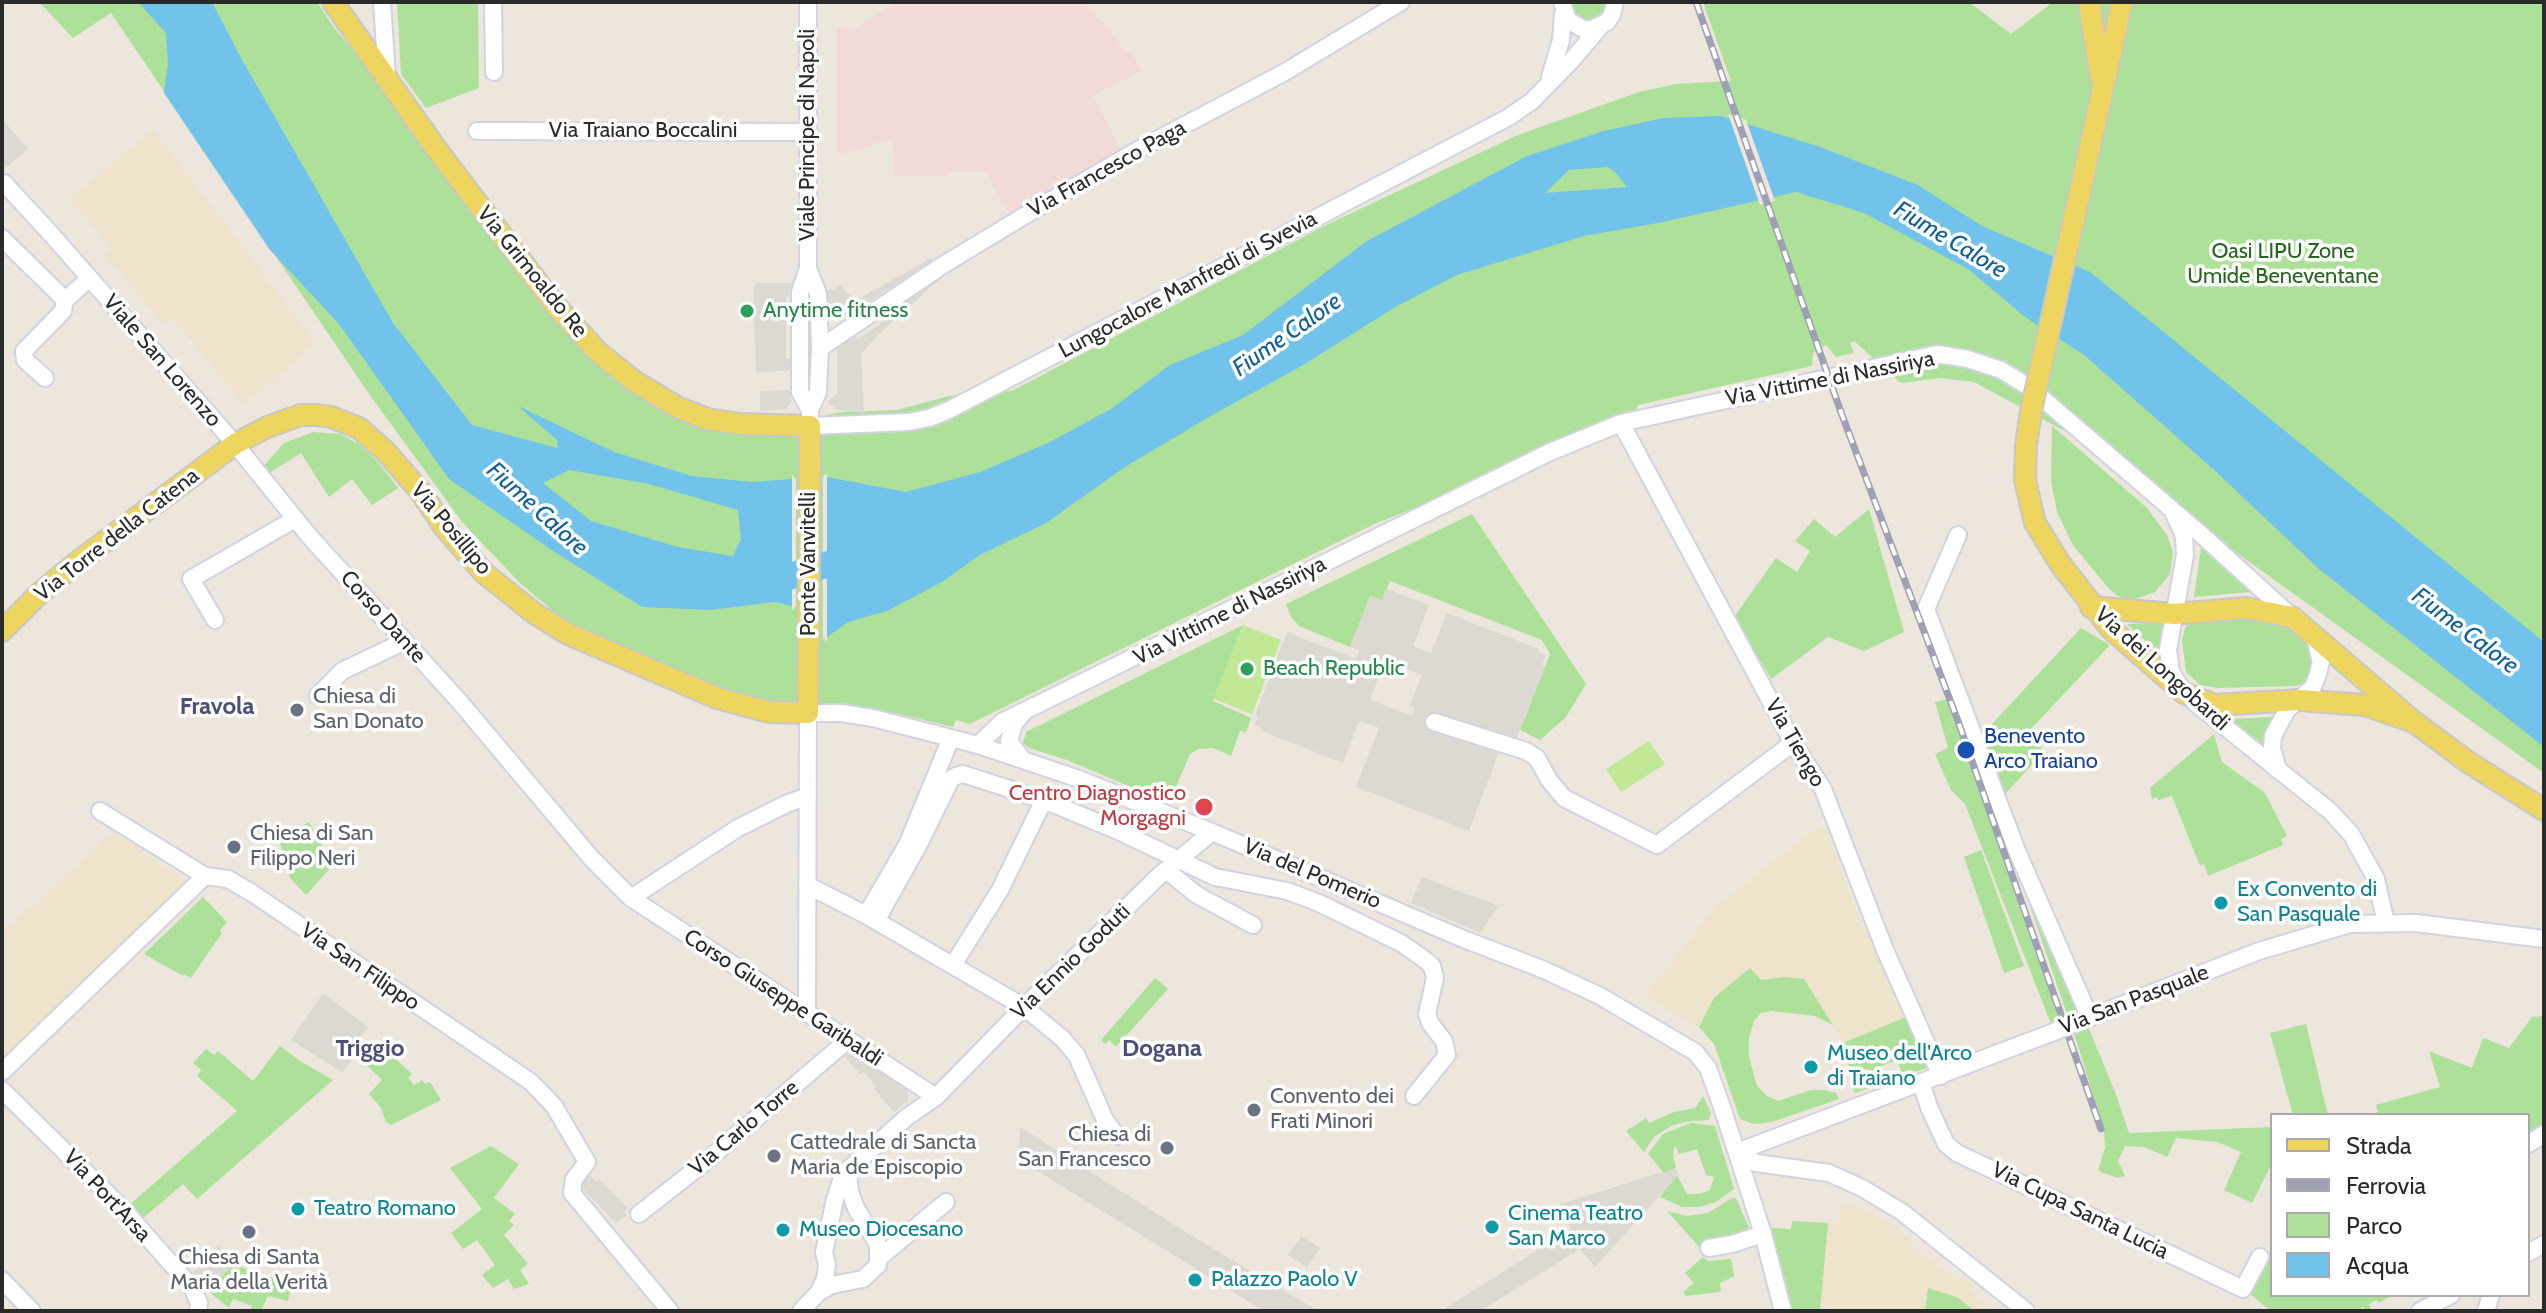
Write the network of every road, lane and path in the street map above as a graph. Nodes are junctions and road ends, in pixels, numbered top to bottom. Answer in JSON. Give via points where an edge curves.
{"nodes":[{"id":1,"x":333,"y":2,"type":"edge"},
{"id":2,"x":382,"y":2,"type":"edge"},
{"id":3,"x":493,"y":2,"type":"edge"},
{"id":4,"x":808,"y":2,"type":"edge"},
{"id":5,"x":1401,"y":2,"type":"edge"},
{"id":6,"x":1629,"y":2,"type":"edge"},
{"id":7,"x":2089,"y":2,"type":"edge"},
{"id":8,"x":2122,"y":2,"type":"edge"},
{"id":9,"x":1562,"y":5,"type":"edge"},
{"id":10,"x":1609,"y":15,"type":"edge"},
{"id":11,"x":494,"y":72,"type":"dead end"},
{"id":12,"x":387,"y":80,"type":"junction"},
{"id":13,"x":1546,"y":86,"type":"junction"},
{"id":14,"x":2102,"y":92,"type":"junction"},
{"id":15,"x":477,"y":131,"type":"dead end"},
{"id":16,"x":808,"y":132,"type":"junction"},
{"id":17,"x":2,"y":185,"type":"edge"},
{"id":18,"x":2,"y":238,"type":"edge"},
{"id":19,"x":89,"y":279,"type":"junction"},
{"id":20,"x":809,"y":285,"type":"junction"},
{"id":21,"x":65,"y":300,"type":"junction"},
{"id":22,"x":820,"y":348,"type":"junction"},
{"id":23,"x":45,"y":378,"type":"dead end"},
{"id":24,"x":809,"y":416,"type":"junction"},
{"id":25,"x":1621,"y":423,"type":"junction"},
{"id":26,"x":235,"y":444,"type":"junction"},
{"id":27,"x":2172,"y":510,"type":"junction"},
{"id":28,"x":295,"y":519,"type":"junction"},
{"id":29,"x":1958,"y":535,"type":"dead end"},
{"id":30,"x":2091,"y":607,"type":"junction"},
{"id":31,"x":2175,"y":614,"type":"junction"},
{"id":32,"x":2292,"y":617,"type":"junction"},
{"id":33,"x":215,"y":620,"type":"dead end"},
{"id":34,"x":2,"y":631,"type":"edge"},
{"id":35,"x":2314,"y":636,"type":"junction"},
{"id":36,"x":405,"y":641,"type":"junction"},
{"id":37,"x":2184,"y":693,"type":"junction"},
{"id":38,"x":318,"y":696,"type":"dead end"},
{"id":39,"x":2300,"y":700,"type":"junction"},
{"id":40,"x":1025,"y":711,"type":"junction"},
{"id":41,"x":808,"y":713,"type":"junction"},
{"id":42,"x":1434,"y":722,"type":"dead end"},
{"id":43,"x":2414,"y":722,"type":"junction"},
{"id":44,"x":951,"y":738,"type":"junction"},
{"id":45,"x":1793,"y":743,"type":"junction"},
{"id":46,"x":978,"y":745,"type":"junction"},
{"id":47,"x":1023,"y":760,"type":"junction"},
{"id":48,"x":2278,"y":770,"type":"junction"},
{"id":49,"x":808,"y":796,"type":"junction"},
{"id":50,"x":1044,"y":800,"type":"junction"},
{"id":51,"x":2544,"y":810,"type":"edge"},
{"id":52,"x":100,"y":811,"type":"dead end"},
{"id":53,"x":1212,"y":832,"type":"junction"},
{"id":54,"x":912,"y":848,"type":"junction"},
{"id":55,"x":1171,"y":865,"type":"junction"},
{"id":56,"x":205,"y":876,"type":"junction"},
{"id":57,"x":807,"y":885,"type":"junction"},
{"id":58,"x":631,"y":898,"type":"junction"},
{"id":59,"x":871,"y":918,"type":"junction"},
{"id":60,"x":2386,"y":923,"type":"junction"},
{"id":61,"x":1253,"y":925,"type":"dead end"},
{"id":62,"x":2544,"y":939,"type":"edge"},
{"id":63,"x":953,"y":965,"type":"junction"},
{"id":64,"x":1024,"y":1007,"type":"junction"},
{"id":65,"x":807,"y":1013,"type":"junction"},
{"id":66,"x":2086,"y":1020,"type":"junction"},
{"id":67,"x":848,"y":1040,"type":"junction"},
{"id":68,"x":2,"y":1072,"type":"edge"},
{"id":69,"x":1941,"y":1076,"type":"junction"},
{"id":70,"x":1921,"y":1083,"type":"junction"},
{"id":71,"x":2,"y":1090,"type":"edge"},
{"id":72,"x":1414,"y":1096,"type":"dead end"},
{"id":73,"x":936,"y":1097,"type":"junction"},
{"id":74,"x":1117,"y":1136,"type":"dead end"},
{"id":75,"x":1737,"y":1152,"type":"junction"},
{"id":76,"x":848,"y":1170,"type":"junction"},
{"id":77,"x":946,"y":1202,"type":"dead end"},
{"id":78,"x":639,"y":1214,"type":"dead end"},
{"id":79,"x":867,"y":1231,"type":"junction"},
{"id":80,"x":1763,"y":1234,"type":"junction"},
{"id":81,"x":829,"y":1239,"type":"junction"},
{"id":82,"x":1709,"y":1248,"type":"dead end"},
{"id":83,"x":2260,"y":1257,"type":"dead end"},
{"id":84,"x":879,"y":1258,"type":"junction"},
{"id":85,"x":827,"y":1265,"type":"junction"},
{"id":86,"x":2,"y":1280,"type":"edge"},
{"id":87,"x":849,"y":1281,"type":"junction"},
{"id":88,"x":819,"y":1292,"type":"junction"},
{"id":89,"x":2447,"y":1297,"type":"edge"},
{"id":90,"x":32,"y":1311,"type":"edge"},
{"id":91,"x":198,"y":1311,"type":"edge"},
{"id":92,"x":670,"y":1311,"type":"edge"},
{"id":93,"x":801,"y":1311,"type":"edge"},
{"id":94,"x":1783,"y":1311,"type":"edge"},
{"id":95,"x":2026,"y":1311,"type":"edge"},
{"id":96,"x":2420,"y":1311,"type":"edge"}],
"edges":[{"from":1,"to":12,"type":"main road","name":"Via Grimoaldo Re"},
{"from":2,"to":12,"type":"street"},
{"from":3,"to":11,"type":"street"},
{"from":4,"to":16,"type":"street","name":"Viale Principe di Napoli"},
{"from":5,"to":22,"type":"street","name":"Via Francesco Paga","via":[[1024,216]]},
{"from":6,"to":10,"type":"street","name":"Lungocalore Manfredi di Svevia"},
{"from":7,"to":14,"type":"main road","name":"Via dei Longobardi"},
{"from":8,"to":14,"type":"main road","name":"Via dei Longobardi"},
{"from":9,"to":10,"type":"street","via":[[1575,26],[1583,29]]},
{"from":9,"to":13,"type":"street","name":"Lungocalore Manfredi di Svevia","via":[[1559,50]]},
{"from":10,"to":13,"type":"street","name":"Lungocalore Manfredi di Svevia"},
{"from":12,"to":24,"type":"main road","name":"Via Grimoaldo Re","via":[[555,305],[598,352],[645,388],[707,419]]},
{"from":13,"to":24,"type":"street","name":"Lungocalore Manfredi di Svevia","via":[[1509,117],[949,410],[909,422]]},
{"from":14,"to":30,"type":"main road","name":"Via dei Longobardi","bridge":true,"via":[[2031,411],[2025,480],[2035,523]]},
{"from":15,"to":16,"type":"street","name":"Via Traiano Boccalini"},
{"from":16,"to":20,"type":"street","name":"Viale Principe di Napoli"},
{"from":17,"to":19,"type":"street","name":"Viale San Lorenzo"},
{"from":18,"to":21,"type":"street","name":"Viale San Lorenzo"},
{"from":19,"to":21,"type":"street","name":"Viale San Lorenzo"},
{"from":19,"to":26,"type":"street","name":"Viale San Lorenzo"},
{"from":20,"to":22,"type":"street"},
{"from":20,"to":24,"type":"street","via":[[800,292],[800,392]]},
{"from":21,"to":23,"type":"street","via":[[63,311],[24,351],[25,360]]},
{"from":22,"to":24,"type":"street","via":[[818,392]]},
{"from":24,"to":41,"type":"main road","name":"Ponte Vanvitelli"},
{"from":25,"to":27,"type":"street","name":"Via Vittime di Nassiriya","via":[[1937,354],[2001,370],[2029,387]]},
{"from":25,"to":40,"type":"street","name":"Via Vittime di Nassiriya","via":[[1550,452]]},
{"from":25,"to":45,"type":"street","name":"Via Tiengo"},
{"from":26,"to":28,"type":"street","name":"Corso Dante"},
{"from":26,"to":34,"type":"main road","name":"Via Torre della Catena","via":[[76,563]]},
{"from":26,"to":41,"type":"main road","name":"Via Posillipo","via":[[301,415],[331,417],[359,428],[420,491],[484,573],[534,613],[568,634],[717,698],[769,712]]},
{"from":27,"to":31,"type":"street","via":[[2184,536],[2185,555]]},
{"from":27,"to":32,"type":"street","name":"Via Vittime di Nassiriya"},
{"from":28,"to":33,"type":"street","via":[[191,579]]},
{"from":28,"to":36,"type":"street","name":"Corso Dante"},
{"from":29,"to":66,"type":"street","via":[[1926,609]]},
{"from":30,"to":31,"type":"main road"},
{"from":30,"to":37,"type":"main road","name":"Via dei Longobardi"},
{"from":31,"to":32,"type":"main road","via":[[2246,608]]},
{"from":31,"to":37,"type":"street","via":[[2168,650],[2171,672]]},
{"from":32,"to":35,"type":"main road","name":"Via Vittime di Nassiriya"},
{"from":35,"to":39,"type":"street","via":[[2321,661],[2313,687]]},
{"from":35,"to":43,"type":"main road","name":"Via Vittime di Nassiriya"},
{"from":36,"to":38,"type":"street","via":[[342,671]]},
{"from":36,"to":58,"type":"street","name":"Corso Dante"},
{"from":37,"to":39,"type":"main road","via":[[2214,705]]},
{"from":37,"to":48,"type":"street","name":"Via dei Longobardi"},
{"from":39,"to":43,"type":"main road","via":[[2364,705]]},
{"from":39,"to":48,"type":"street","via":[[2287,710],[2273,736]]},
{"from":40,"to":46,"type":"street","name":"Via Vittime di Nassiriya","via":[[1002,722]]},
{"from":40,"to":47,"type":"street","via":[[1009,741]]},
{"from":41,"to":44,"type":"street","name":"Via del Pomerio","via":[[862,716]]},
{"from":41,"to":49,"type":"street"},
{"from":42,"to":45,"type":"street","via":[[1526,751],[1537,758],[1564,798],[1657,845]]},
{"from":43,"to":51,"type":"main road","name":"Via Vittime di Nassiriya"},
{"from":44,"to":46,"type":"street","name":"Via del Pomerio"},
{"from":44,"to":54,"type":"street"},
{"from":45,"to":69,"type":"street","name":"Via Tiengo","via":[[1823,789]]},
{"from":46,"to":47,"type":"street","name":"Via del Pomerio"},
{"from":47,"to":53,"type":"street","name":"Via del Pomerio"},
{"from":48,"to":60,"type":"street","name":"Via dei Longobardi","via":[[2351,834],[2376,879]]},
{"from":49,"to":57,"type":"street"},
{"from":49,"to":58,"type":"street","via":[[738,828]]},
{"from":50,"to":54,"type":"street","via":[[956,776]]},
{"from":50,"to":55,"type":"street","via":[[1116,830]]},
{"from":50,"to":63,"type":"street","via":[[1000,890]]},
{"from":52,"to":56,"type":"street","name":"Via San Filippo"},
{"from":53,"to":55,"type":"street","name":"Via Ennio Goduti"},
{"from":53,"to":75,"type":"street","name":"Via del Pomerio","via":[[1542,969],[1695,1052],[1708,1068]]},
{"from":54,"to":59,"type":"street"},
{"from":55,"to":61,"type":"street","via":[[1197,895]]},
{"from":55,"to":64,"type":"street","name":"Via Ennio Goduti"},
{"from":55,"to":72,"type":"street","via":[[1319,903],[1401,943],[1432,966],[1435,985],[1427,1014],[1447,1055]]},
{"from":56,"to":68,"type":"street"},
{"from":56,"to":92,"type":"street","name":"Via San Filippo","via":[[228,879],[252,893],[531,1082],[554,1106],[587,1162],[574,1179],[572,1193]]},
{"from":57,"to":59,"type":"street"},
{"from":57,"to":65,"type":"street"},
{"from":58,"to":65,"type":"street","name":"Corso Giuseppe Garibaldi"},
{"from":59,"to":63,"type":"street"},
{"from":60,"to":62,"type":"street","name":"Via San Pasquale"},
{"from":60,"to":66,"type":"street","name":"Via San Pasquale","via":[[2336,927],[2274,946]]},
{"from":63,"to":64,"type":"street"},
{"from":64,"to":73,"type":"street","name":"Via Ennio Goduti"},
{"from":64,"to":74,"type":"street","via":[[1077,1056]]},
{"from":65,"to":67,"type":"street","name":"Corso Giuseppe Garibaldi"},
{"from":66,"to":69,"type":"street","name":"Via San Pasquale","bridge":true},
{"from":67,"to":73,"type":"street","name":"Corso Giuseppe Garibaldi"},
{"from":67,"to":78,"type":"street","name":"Via Carlo Torre"},
{"from":69,"to":70,"type":"street","name":"Via San Pasquale"},
{"from":70,"to":75,"type":"street","name":"Via San Pasquale"},
{"from":70,"to":83,"type":"street","name":"Via Cupa Santa Lucia","via":[[1946,1144],[1957,1153],[2243,1289]]},
{"from":71,"to":91,"type":"street","name":"Via Port'Arsa","via":[[123,1209],[193,1289]]},
{"from":73,"to":76,"type":"street","name":"Via Ennio Goduti"},
{"from":75,"to":80,"type":"street","name":"Via del Pomerio"},
{"from":75,"to":95,"type":"street","via":[[1756,1163],[1829,1173],[1862,1188],[1902,1212]]},
{"from":76,"to":79,"type":"street","via":[[850,1192]]},
{"from":76,"to":81,"type":"street","via":[[835,1199]]},
{"from":77,"to":84,"type":"street"},
{"from":79,"to":81,"type":"street","via":[[845,1227]]},
{"from":79,"to":84,"type":"street","via":[[878,1245]]},
{"from":80,"to":82,"type":"street"},
{"from":80,"to":94,"type":"street","name":"Via del Pomerio"},
{"from":81,"to":85,"type":"street"},
{"from":84,"to":87,"type":"street","via":[[869,1276]]},
{"from":85,"to":87,"type":"street","via":[[835,1276]]},
{"from":85,"to":88,"type":"street"},
{"from":86,"to":90,"type":"street"},
{"from":87,"to":88,"type":"street"},
{"from":88,"to":93,"type":"street"},
{"from":89,"to":96,"type":"street"}]}
